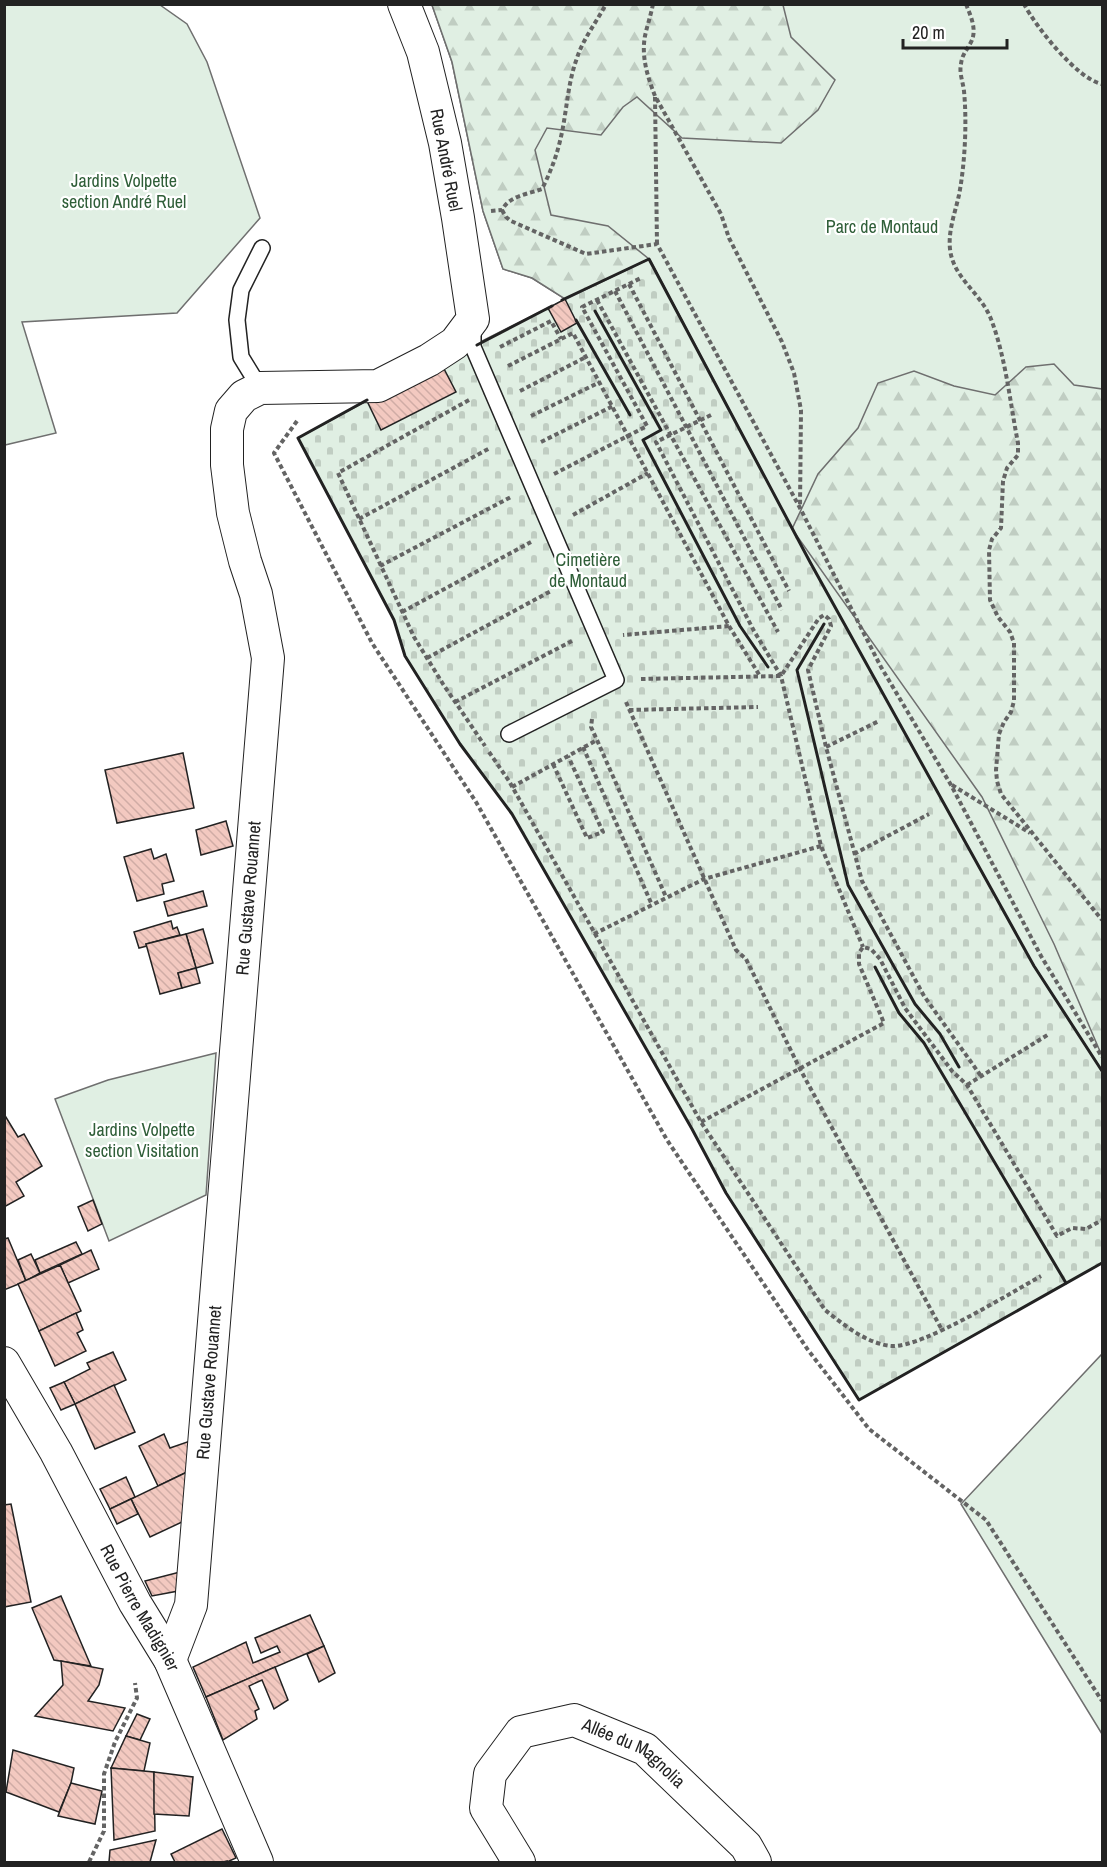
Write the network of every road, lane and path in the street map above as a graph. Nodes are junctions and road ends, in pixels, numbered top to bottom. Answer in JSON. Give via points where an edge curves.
{"nodes":[{"id":1,"x":404,"y":4,"type":"edge"},
{"id":2,"x":606,"y":4,"type":"edge"},
{"id":3,"x":653,"y":4,"type":"edge"},
{"id":4,"x":966,"y":4,"type":"edge"},
{"id":5,"x":1024,"y":4,"type":"edge"},
{"id":6,"x":1102,"y":84,"type":"edge"},
{"id":7,"x":655,"y":96,"type":"junction"},
{"id":8,"x":657,"y":244,"type":"junction"},
{"id":9,"x":262,"y":248,"type":"dead end"},
{"id":10,"x":641,"y":278,"type":"dead end"},
{"id":11,"x":628,"y":284,"type":"junction"},
{"id":12,"x":615,"y":291,"type":"junction"},
{"id":13,"x":597,"y":300,"type":"junction"},
{"id":14,"x":473,"y":319,"type":"junction"},
{"id":15,"x":561,"y":339,"type":"junction"},
{"id":16,"x":586,"y":357,"type":"junction"},
{"id":17,"x":478,"y":359,"type":"junction"},
{"id":18,"x":600,"y":382,"type":"junction"},
{"id":19,"x":488,"y":383,"type":"junction"},
{"id":20,"x":260,"y":388,"type":"junction"},
{"id":21,"x":497,"y":403,"type":"junction"},
{"id":22,"x":613,"y":406,"type":"junction"},
{"id":23,"x":711,"y":415,"type":"dead end"},
{"id":24,"x":306,"y":416,"type":"dead end"},
{"id":25,"x":699,"y":421,"type":"junction"},
{"id":26,"x":685,"y":427,"type":"junction"},
{"id":27,"x":509,"y":432,"type":"junction"},
{"id":28,"x":670,"y":434,"type":"junction"},
{"id":29,"x":628,"y":435,"type":"junction"},
{"id":30,"x":518,"y":453,"type":"junction"},
{"id":31,"x":648,"y":473,"type":"junction"},
{"id":32,"x":532,"y":486,"type":"junction"},
{"id":33,"x":800,"y":508,"type":"junction"},
{"id":34,"x":359,"y":519,"type":"junction"},
{"id":35,"x":551,"y":529,"type":"junction"},
{"id":36,"x":380,"y":566,"type":"junction"},
{"id":37,"x":572,"y":579,"type":"junction"},
{"id":38,"x":789,"y":591,"type":"dead end"},
{"id":39,"x":782,"y":610,"type":"dead end"},
{"id":40,"x":402,"y":612,"type":"junction"},
{"id":41,"x":729,"y":626,"type":"junction"},
{"id":42,"x":778,"y":632,"type":"dead end"},
{"id":43,"x":596,"y":634,"type":"junction"},
{"id":44,"x":427,"y":658,"type":"junction"},
{"id":45,"x":760,"y":676,"type":"junction"},
{"id":46,"x":781,"y":676,"type":"junction"},
{"id":47,"x":616,"y":680,"type":"junction"},
{"id":48,"x":593,"y":691,"type":"junction"},
{"id":49,"x":455,"y":702,"type":"junction"},
{"id":50,"x":758,"y":707,"type":"dead end"},
{"id":51,"x":629,"y":710,"type":"junction"},
{"id":52,"x":879,"y":721,"type":"dead end"},
{"id":53,"x":509,"y":734,"type":"dead end"},
{"id":54,"x":597,"y":740,"type":"junction"},
{"id":55,"x":583,"y":747,"type":"junction"},
{"id":56,"x":826,"y":747,"type":"junction"},
{"id":57,"x":568,"y":756,"type":"junction"},
{"id":58,"x":553,"y":764,"type":"junction"},
{"id":59,"x":951,"y":785,"type":"junction"},
{"id":60,"x":512,"y":787,"type":"junction"},
{"id":61,"x":929,"y":814,"type":"dead end"},
{"id":62,"x":1032,"y":835,"type":"junction"},
{"id":63,"x":820,"y":846,"type":"junction"},
{"id":64,"x":854,"y":854,"type":"junction"},
{"id":65,"x":704,"y":879,"type":"junction"},
{"id":66,"x":666,"y":897,"type":"junction"},
{"id":67,"x":652,"y":905,"type":"junction"},
{"id":68,"x":1102,"y":920,"type":"edge"},
{"id":69,"x":594,"y":934,"type":"junction"},
{"id":70,"x":863,"y":947,"type":"junction"},
{"id":71,"x":1049,"y":1034,"type":"dead end"},
{"id":72,"x":1102,"y":1057,"type":"edge"},
{"id":73,"x":800,"y":1069,"type":"junction"},
{"id":74,"x":981,"y":1076,"type":"junction"},
{"id":75,"x":967,"y":1085,"type":"junction"},
{"id":76,"x":701,"y":1122,"type":"junction"},
{"id":77,"x":1102,"y":1220,"type":"edge"},
{"id":78,"x":1041,"y":1276,"type":"dead end"},
{"id":79,"x":942,"y":1330,"type":"junction"},
{"id":80,"x":4,"y":1363,"type":"edge"},
{"id":81,"x":170,"y":1660,"type":"junction"},
{"id":82,"x":135,"y":1683,"type":"dead end"},
{"id":83,"x":1102,"y":1701,"type":"edge"},
{"id":84,"x":89,"y":1863,"type":"edge"},
{"id":85,"x":257,"y":1863,"type":"edge"},
{"id":86,"x":519,"y":1863,"type":"edge"},
{"id":87,"x":755,"y":1863,"type":"edge"}],
"edges":[{"from":1,"to":14,"type":"street","name":"Rue André Ruel","via":[[423,52],[445,143]]},
{"from":2,"to":8,"type":"path","via":[[576,58],[560,140],[542,189],[510,200],[502,210],[511,221],[586,254]]},
{"from":3,"to":7,"type":"path","via":[[644,43],[645,65]]},
{"from":4,"to":62,"type":"path","via":[[974,30],[960,66],[964,152],[950,250],[959,276],[983,303],[990,319],[1018,443],[1018,455],[1007,468],[1003,481],[1001,528],[989,550],[989,591],[993,608],[1014,643],[1014,701],[999,734],[997,781],[1001,794]]},
{"from":5,"to":6,"type":"path","via":[[1036,26],[1058,51],[1091,80]]},
{"from":7,"to":8,"type":"path"},
{"from":7,"to":33,"type":"path","via":[[721,214],[794,373],[801,410]]},
{"from":8,"to":33,"type":"path"},
{"from":9,"to":20,"type":"lane","via":[[241,290],[237,320],[241,357]]},
{"from":10,"to":11,"type":"path"},
{"from":11,"to":12,"type":"path"},
{"from":11,"to":25,"type":"path"},
{"from":12,"to":13,"type":"path"},
{"from":12,"to":26,"type":"path"},
{"from":13,"to":28,"type":"path"},
{"from":13,"to":29,"type":"path","via":[[582,307],[647,426]]},
{"from":14,"to":17,"type":"lane","via":[[472,347]]},
{"from":14,"to":20,"type":"street","via":[[455,343],[378,386]]},
{"from":15,"to":16,"type":"path","via":[[573,333]]},
{"from":15,"to":17,"type":"path","via":[[551,321]]},
{"from":15,"to":19,"type":"path"},
{"from":16,"to":18,"type":"path"},
{"from":16,"to":21,"type":"path"},
{"from":17,"to":19,"type":"lane"},
{"from":18,"to":22,"type":"path"},
{"from":18,"to":27,"type":"path"},
{"from":19,"to":21,"type":"lane"},
{"from":19,"to":34,"type":"path","via":[[338,473]]},
{"from":20,"to":81,"type":"street","name":"Rue Gustave Rouannet","via":[[244,396],[231,411],[227,429],[233,513],[256,594],[268,658],[191,1605]]},
{"from":21,"to":27,"type":"lane"},
{"from":22,"to":29,"type":"path"},
{"from":22,"to":30,"type":"path"},
{"from":23,"to":25,"type":"path"},
{"from":24,"to":83,"type":"path","via":[[297,421],[274,453],[372,643],[476,802],[667,1140],[808,1350],[869,1429],[986,1520]]},
{"from":25,"to":26,"type":"path"},
{"from":25,"to":38,"type":"path"},
{"from":26,"to":28,"type":"path"},
{"from":26,"to":39,"type":"path"},
{"from":27,"to":30,"type":"lane"},
{"from":27,"to":34,"type":"path"},
{"from":28,"to":42,"type":"path"},
{"from":28,"to":46,"type":"path","via":[[656,442],[754,632]]},
{"from":29,"to":31,"type":"path"},
{"from":29,"to":32,"type":"path"},
{"from":30,"to":32,"type":"lane"},
{"from":31,"to":35,"type":"path"},
{"from":31,"to":41,"type":"path"},
{"from":32,"to":35,"type":"lane"},
{"from":32,"to":36,"type":"path"},
{"from":33,"to":59,"type":"path","via":[[881,667]]},
{"from":34,"to":36,"type":"path"},
{"from":35,"to":37,"type":"lane"},
{"from":35,"to":40,"type":"path"},
{"from":36,"to":40,"type":"path"},
{"from":37,"to":43,"type":"lane"},
{"from":37,"to":44,"type":"path"},
{"from":40,"to":44,"type":"path"},
{"from":41,"to":43,"type":"path"},
{"from":41,"to":45,"type":"path"},
{"from":43,"to":47,"type":"lane"},
{"from":43,"to":49,"type":"path"},
{"from":44,"to":49,"type":"path"},
{"from":45,"to":46,"type":"path"},
{"from":45,"to":47,"type":"path"},
{"from":46,"to":56,"type":"path","via":[[824,615],[831,626],[808,670]]},
{"from":46,"to":63,"type":"path"},
{"from":47,"to":48,"type":"lane"},
{"from":47,"to":51,"type":"path"},
{"from":48,"to":53,"type":"lane"},
{"from":48,"to":54,"type":"path","via":[[591,727]]},
{"from":49,"to":60,"type":"path"},
{"from":50,"to":51,"type":"path"},
{"from":51,"to":65,"type":"path"},
{"from":52,"to":56,"type":"path"},
{"from":54,"to":55,"type":"path"},
{"from":54,"to":66,"type":"path"},
{"from":55,"to":57,"type":"path"},
{"from":55,"to":67,"type":"path"},
{"from":56,"to":64,"type":"path"},
{"from":57,"to":58,"type":"path"},
{"from":57,"to":58,"type":"path","via":[[603,832],[587,838]]},
{"from":58,"to":60,"type":"path"},
{"from":59,"to":62,"type":"path"},
{"from":59,"to":72,"type":"path","via":[[1041,956]]},
{"from":60,"to":69,"type":"path"},
{"from":61,"to":64,"type":"path"},
{"from":62,"to":68,"type":"path"},
{"from":63,"to":65,"type":"path"},
{"from":63,"to":70,"type":"path"},
{"from":64,"to":74,"type":"path","via":[[862,881],[924,996]]},
{"from":65,"to":66,"type":"path"},
{"from":65,"to":73,"type":"path","via":[[736,950],[746,959]]},
{"from":66,"to":67,"type":"path"},
{"from":67,"to":69,"type":"path"},
{"from":69,"to":76,"type":"path"},
{"from":70,"to":73,"type":"path","via":[[859,964],[884,1023]]},
{"from":70,"to":75,"type":"path","via":[[880,959],[905,1008]]},
{"from":71,"to":74,"type":"path"},
{"from":73,"to":76,"type":"path"},
{"from":73,"to":79,"type":"path"},
{"from":74,"to":75,"type":"path"},
{"from":75,"to":77,"type":"path","via":[[1057,1236],[1071,1228],[1086,1229]]},
{"from":76,"to":79,"type":"path","via":[[825,1310],[849,1329],[892,1346],[905,1345]]},
{"from":78,"to":79,"type":"path"},
{"from":80,"to":81,"type":"street","name":"Rue Pierre Madignier"},
{"from":81,"to":85,"type":"street","name":"Rue Pierre Madignier"},
{"from":82,"to":84,"type":"path","via":[[137,1698],[114,1742],[104,1774],[104,1831]]},
{"from":86,"to":87,"type":"street","name":"Allée du Magnolia","via":[[486,1808],[490,1774],[521,1732],[574,1720],[645,1749],[746,1846]]}]}
